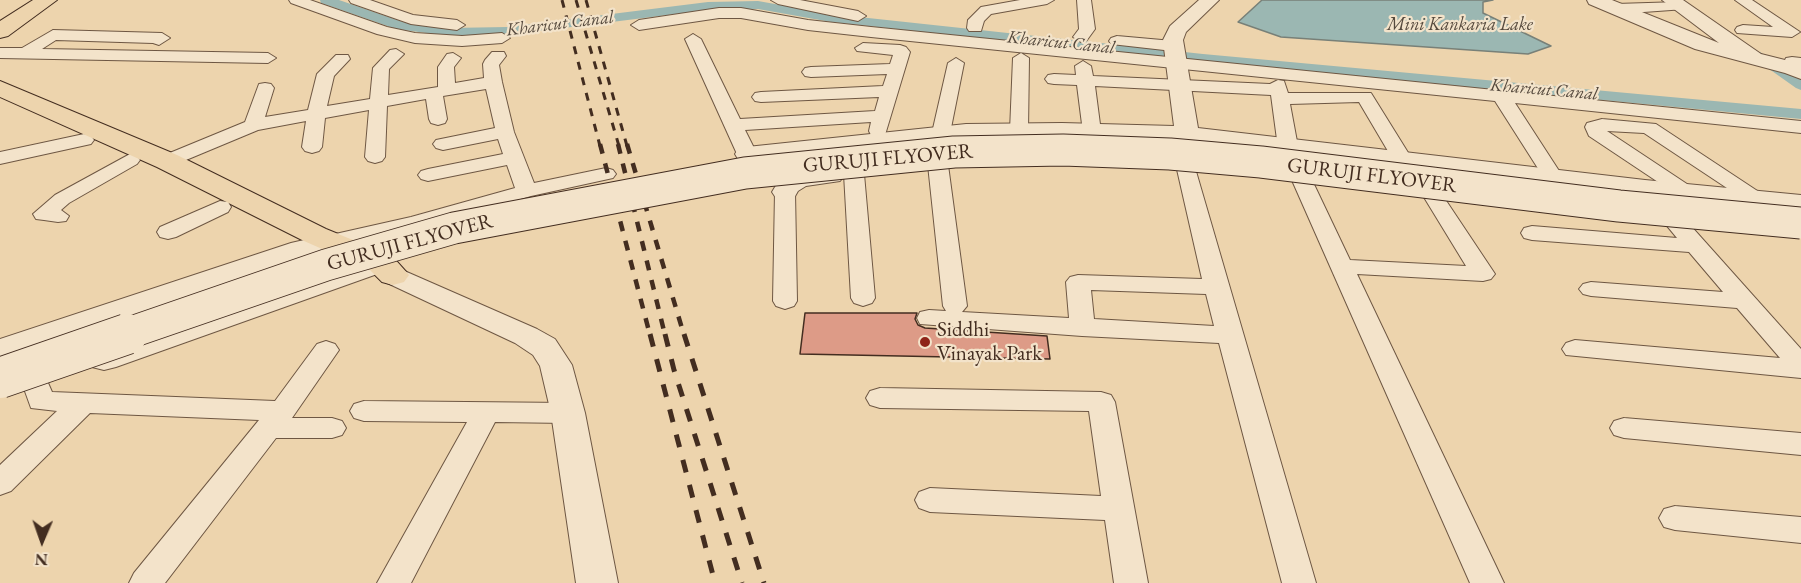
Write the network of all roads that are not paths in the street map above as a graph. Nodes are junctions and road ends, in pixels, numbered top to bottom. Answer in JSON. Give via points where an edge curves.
{"nodes":[{"id":1,"x":31,"y":0,"type":"edge"},
{"id":2,"x":47,"y":0,"type":"edge"},
{"id":3,"x":296,"y":0,"type":"edge"},
{"id":4,"x":356,"y":0,"type":"edge"},
{"id":5,"x":718,"y":0,"type":"edge"},
{"id":6,"x":778,"y":0,"type":"edge"},
{"id":7,"x":1047,"y":0,"type":"edge"},
{"id":8,"x":1084,"y":0,"type":"edge"},
{"id":9,"x":1210,"y":0,"type":"edge"},
{"id":10,"x":1596,"y":0,"type":"edge"},
{"id":11,"x":1699,"y":0,"type":"edge"},
{"id":12,"x":1742,"y":0,"type":"edge"},
{"id":13,"x":1675,"y":3,"type":"edge"},
{"id":14,"x":983,"y":5,"type":"edge"},
{"id":15,"x":652,"y":8,"type":"dead end"},
{"id":16,"x":1616,"y":9,"type":"junction"},
{"id":17,"x":410,"y":20,"type":"junction"},
{"id":18,"x":639,"y":25,"type":"dead end"},
{"id":19,"x":0,"y":28,"type":"edge"},
{"id":20,"x":975,"y":28,"type":"junction"},
{"id":21,"x":385,"y":30,"type":"junction"},
{"id":22,"x":1743,"y":30,"type":"junction"},
{"id":23,"x":1796,"y":32,"type":"edge"},
{"id":24,"x":1069,"y":36,"type":"junction"},
{"id":25,"x":693,"y":39,"type":"dead end"},
{"id":26,"x":500,"y":40,"type":"junction"},
{"id":27,"x":863,"y":48,"type":"dead end"},
{"id":28,"x":28,"y":51,"type":"junction"},
{"id":29,"x":0,"y":53,"type":"edge"},
{"id":30,"x":136,"y":54,"type":"junction"},
{"id":31,"x":396,"y":54,"type":"dead end"},
{"id":32,"x":268,"y":57,"type":"dead end"},
{"id":33,"x":453,"y":58,"type":"dead end"},
{"id":34,"x":1021,"y":58,"type":"dead end"},
{"id":35,"x":342,"y":59,"type":"dead end"},
{"id":36,"x":1083,"y":59,"type":"dead end"},
{"id":37,"x":1175,"y":60,"type":"junction"},
{"id":38,"x":1755,"y":60,"type":"junction"},
{"id":39,"x":956,"y":63,"type":"dead end"},
{"id":40,"x":1795,"y":67,"type":"edge"},
{"id":41,"x":897,"y":69,"type":"junction"},
{"id":42,"x":812,"y":72,"type":"dead end"},
{"id":43,"x":1054,"y":79,"type":"dead end"},
{"id":44,"x":1085,"y":80,"type":"junction"},
{"id":45,"x":494,"y":82,"type":"junction"},
{"id":46,"x":1279,"y":87,"type":"junction"},
{"id":47,"x":0,"y":88,"type":"edge"},
{"id":48,"x":265,"y":88,"type":"dead end"},
{"id":49,"x":1363,"y":89,"type":"junction"},
{"id":50,"x":890,"y":91,"type":"junction"},
{"id":51,"x":440,"y":92,"type":"junction"},
{"id":52,"x":1502,"y":96,"type":"junction"},
{"id":53,"x":761,"y":97,"type":"dead end"},
{"id":54,"x":378,"y":103,"type":"junction"},
{"id":55,"x":0,"y":106,"type":"edge"},
{"id":56,"x":316,"y":114,"type":"junction"},
{"id":57,"x":438,"y":119,"type":"dead end"},
{"id":58,"x":734,"y":124,"type":"junction"},
{"id":59,"x":253,"y":125,"type":"junction"},
{"id":60,"x":1801,"y":127,"type":"edge"},
{"id":61,"x":879,"y":128,"type":"junction"},
{"id":62,"x":1649,"y":128,"type":"junction"},
{"id":63,"x":1019,"y":131,"type":"junction"},
{"id":64,"x":505,"y":132,"type":"junction"},
{"id":65,"x":1092,"y":132,"type":"junction"},
{"id":66,"x":941,"y":133,"type":"junction"},
{"id":67,"x":1187,"y":134,"type":"junction"},
{"id":68,"x":1744,"y":138,"type":"dead end"},
{"id":69,"x":84,"y":140,"type":"junction"},
{"id":70,"x":443,"y":144,"type":"dead end"},
{"id":71,"x":312,"y":147,"type":"dead end"},
{"id":72,"x":1288,"y":147,"type":"junction"},
{"id":73,"x":20,"y":154,"type":"junction"},
{"id":74,"x":747,"y":154,"type":"joint"},
{"id":75,"x":375,"y":157,"type":"dead end"},
{"id":76,"x":0,"y":158,"type":"edge"},
{"id":77,"x":515,"y":158,"type":"junction"},
{"id":78,"x":130,"y":159,"type":"junction"},
{"id":79,"x":1402,"y":159,"type":"junction"},
{"id":80,"x":167,"y":161,"type":"junction"},
{"id":81,"x":0,"y":165,"type":"edge"},
{"id":82,"x":938,"y":165,"type":"junction"},
{"id":83,"x":1186,"y":165,"type":"junction"},
{"id":84,"x":606,"y":174,"type":"dead end"},
{"id":85,"x":854,"y":174,"type":"junction"},
{"id":86,"x":428,"y":175,"type":"dead end"},
{"id":87,"x":1553,"y":177,"type":"junction"},
{"id":88,"x":1301,"y":178,"type":"junction"},
{"id":89,"x":527,"y":191,"type":"junction"},
{"id":90,"x":785,"y":192,"type":"joint"},
{"id":91,"x":1686,"y":192,"type":"junction"},
{"id":92,"x":1432,"y":194,"type":"junction"},
{"id":93,"x":1755,"y":198,"type":"junction"},
{"id":94,"x":1801,"y":203,"type":"edge"},
{"id":95,"x":220,"y":207,"type":"junction"},
{"id":96,"x":1801,"y":214,"type":"edge"},
{"id":97,"x":58,"y":216,"type":"dead end"},
{"id":98,"x":1674,"y":221,"type":"junction"},
{"id":99,"x":1801,"y":224,"type":"edge"},
{"id":100,"x":168,"y":232,"type":"dead end"},
{"id":101,"x":1801,"y":232,"type":"edge"},
{"id":102,"x":1532,"y":234,"type":"dead end"},
{"id":103,"x":316,"y":246,"type":"junction"},
{"id":104,"x":1696,"y":246,"type":"junction"},
{"id":105,"x":1341,"y":266,"type":"junction"},
{"id":106,"x":378,"y":270,"type":"junction"},
{"id":107,"x":1216,"y":287,"type":"junction"},
{"id":108,"x":1591,"y":289,"type":"dead end"},
{"id":109,"x":863,"y":298,"type":"dead end"},
{"id":110,"x":785,"y":301,"type":"dead end"},
{"id":111,"x":1744,"y":301,"type":"junction"},
{"id":112,"x":955,"y":306,"type":"dead end"},
{"id":113,"x":929,"y":318,"type":"dead end"},
{"id":114,"x":1082,"y":328,"type":"junction"},
{"id":115,"x":1230,"y":335,"type":"junction"},
{"id":116,"x":1575,"y":349,"type":"dead end"},
{"id":117,"x":0,"y":350,"type":"edge"},
{"id":118,"x":326,"y":350,"type":"dead end"},
{"id":119,"x":0,"y":364,"type":"edge"},
{"id":120,"x":1801,"y":367,"type":"edge"},
{"id":121,"x":0,"y":378,"type":"edge"},
{"id":122,"x":35,"y":383,"type":"junction"},
{"id":123,"x":0,"y":395,"type":"edge"},
{"id":124,"x":880,"y":398,"type":"dead end"},
{"id":125,"x":83,"y":403,"type":"junction"},
{"id":126,"x":364,"y":411,"type":"dead end"},
{"id":127,"x":486,"y":412,"type":"junction"},
{"id":128,"x":568,"y":413,"type":"junction"},
{"id":129,"x":275,"y":420,"type":"junction"},
{"id":130,"x":332,"y":428,"type":"dead end"},
{"id":131,"x":1624,"y":428,"type":"dead end"},
{"id":132,"x":1801,"y":444,"type":"edge"},
{"id":133,"x":0,"y":483,"type":"edge"},
{"id":134,"x":930,"y":500,"type":"dead end"},
{"id":135,"x":1120,"y":509,"type":"junction"},
{"id":136,"x":1675,"y":518,"type":"dead end"},
{"id":137,"x":1801,"y":530,"type":"edge"},
{"id":138,"x":146,"y":583,"type":"edge"},
{"id":139,"x":394,"y":583,"type":"edge"},
{"id":140,"x":597,"y":583,"type":"edge"},
{"id":141,"x":1131,"y":583,"type":"edge"},
{"id":142,"x":1299,"y":583,"type":"edge"},
{"id":143,"x":1487,"y":583,"type":"edge"}],
"edges":[{"from":1,"to":19,"type":"main road"},
{"from":2,"to":19,"type":"main road"},
{"from":3,"to":21,"type":"street"},
{"from":4,"to":17,"type":"street"},
{"from":5,"to":15,"type":"street"},
{"from":6,"to":20,"type":"street","via":[[860,16]]},
{"from":7,"to":14,"type":"street"},
{"from":8,"to":24,"type":"street","via":[[1087,29]]},
{"from":9,"to":37,"type":"street","via":[[1177,30],[1173,40]]},
{"from":10,"to":16,"type":"street"},
{"from":11,"to":22,"type":"street"},
{"from":12,"to":23,"type":"street"},
{"from":13,"to":16,"type":"street"},
{"from":13,"to":38,"type":"street"},
{"from":14,"to":20,"type":"street"},
{"from":16,"to":38,"type":"street","via":[[1702,45]]},
{"from":17,"to":21,"type":"street"},
{"from":17,"to":26,"type":"street","via":[[455,25]]},
{"from":18,"to":37,"type":"street","via":[[741,13],[808,25]]},
{"from":20,"to":24,"type":"street"},
{"from":21,"to":26,"type":"street","via":[[415,38]]},
{"from":22,"to":23,"type":"street"},
{"from":22,"to":40,"type":"street"},
{"from":24,"to":37,"type":"street"},
{"from":25,"to":58,"type":"street"},
{"from":26,"to":45,"type":"street","via":[[491,64]]},
{"from":27,"to":41,"type":"street","via":[[900,50]]},
{"from":28,"to":29,"type":"street"},
{"from":28,"to":30,"type":"street"},
{"from":28,"to":30,"type":"street","via":[[53,35],[168,38]]},
{"from":30,"to":32,"type":"street"},
{"from":31,"to":54,"type":"street","via":[[381,68]]},
{"from":33,"to":51,"type":"street","via":[[446,67]]},
{"from":34,"to":63,"type":"street"},
{"from":35,"to":56,"type":"street","via":[[326,74]]},
{"from":36,"to":44,"type":"street"},
{"from":37,"to":44,"type":"street"},
{"from":37,"to":46,"type":"street"},
{"from":37,"to":67,"type":"street"},
{"from":38,"to":40,"type":"street"},
{"from":39,"to":66,"type":"street"},
{"from":41,"to":42,"type":"street"},
{"from":41,"to":50,"type":"street"},
{"from":43,"to":44,"type":"street"},
{"from":44,"to":65,"type":"street"},
{"from":45,"to":51,"type":"street"},
{"from":45,"to":64,"type":"street"},
{"from":46,"to":49,"type":"street"},
{"from":46,"to":49,"type":"street"},
{"from":46,"to":72,"type":"street"},
{"from":47,"to":80,"type":"main road"},
{"from":48,"to":59,"type":"street"},
{"from":49,"to":52,"type":"street"},
{"from":49,"to":79,"type":"street"},
{"from":50,"to":53,"type":"street"},
{"from":50,"to":61,"type":"street"},
{"from":51,"to":54,"type":"street"},
{"from":51,"to":57,"type":"street"},
{"from":52,"to":60,"type":"street"},
{"from":52,"to":87,"type":"street"},
{"from":54,"to":56,"type":"street"},
{"from":54,"to":75,"type":"street"},
{"from":55,"to":69,"type":"main road"},
{"from":56,"to":59,"type":"street"},
{"from":56,"to":71,"type":"street"},
{"from":58,"to":61,"type":"street"},
{"from":58,"to":74,"type":"street"},
{"from":59,"to":80,"type":"street"},
{"from":61,"to":66,"type":"street"},
{"from":61,"to":74,"type":"street"},
{"from":62,"to":68,"type":"street"},
{"from":62,"to":91,"type":"street","via":[[1594,127]]},
{"from":62,"to":93,"type":"street"},
{"from":63,"to":65,"type":"street"},
{"from":63,"to":66,"type":"street"},
{"from":64,"to":70,"type":"street"},
{"from":64,"to":77,"type":"street"},
{"from":65,"to":67,"type":"street"},
{"from":67,"to":72,"type":"street"},
{"from":67,"to":83,"type":"street"},
{"from":69,"to":73,"type":"street"},
{"from":69,"to":78,"type":"main road"},
{"from":72,"to":79,"type":"street"},
{"from":73,"to":76,"type":"street"},
{"from":73,"to":81,"type":"street"},
{"from":77,"to":86,"type":"street"},
{"from":77,"to":89,"type":"street"},
{"from":78,"to":95,"type":"main road"},
{"from":78,"to":97,"type":"street","via":[[44,213]]},
{"from":79,"to":87,"type":"street"},
{"from":80,"to":103,"type":"main road"},
{"from":82,"to":83,"type":"street","via":[[1060,161]]},
{"from":82,"to":85,"type":"street"},
{"from":82,"to":112,"type":"street"},
{"from":83,"to":88,"type":"street"},
{"from":83,"to":107,"type":"street"},
{"from":84,"to":89,"type":"street"},
{"from":85,"to":90,"type":"street","via":[[800,179]]},
{"from":85,"to":109,"type":"street"},
{"from":87,"to":91,"type":"street"},
{"from":88,"to":92,"type":"street"},
{"from":88,"to":105,"type":"street"},
{"from":89,"to":103,"type":"street"},
{"from":90,"to":110,"type":"street"},
{"from":91,"to":93,"type":"street"},
{"from":92,"to":98,"type":"street"},
{"from":92,"to":105,"type":"street","via":[[1483,274]]},
{"from":93,"to":94,"type":"street"},
{"from":95,"to":100,"type":"street"},
{"from":95,"to":103,"type":"main road"},
{"from":96,"to":119,"type":"main road","name":"GURUJI FLYOVER","via":[[1169,145],[1061,141],[928,145],[742,164],[451,218],[322,254]]},
{"from":98,"to":101,"type":"street"},
{"from":98,"to":104,"type":"street"},
{"from":99,"to":121,"type":"main road","name":"GURUJI FLYOVER","bridge":true,"via":[[1170,154],[1063,150],[919,155],[745,173],[454,228],[326,265]]},
{"from":102,"to":104,"type":"street"},
{"from":103,"to":106,"type":"main road"},
{"from":103,"to":117,"type":"street"},
{"from":104,"to":111,"type":"street"},
{"from":105,"to":143,"type":"street"},
{"from":106,"to":122,"type":"street"},
{"from":106,"to":128,"type":"street","via":[[544,347],[556,365]]},
{"from":107,"to":114,"type":"street","via":[[1078,282]]},
{"from":107,"to":115,"type":"street"},
{"from":108,"to":111,"type":"street"},
{"from":111,"to":120,"type":"street"},
{"from":113,"to":114,"type":"street"},
{"from":114,"to":115,"type":"street"},
{"from":115,"to":142,"type":"street"},
{"from":116,"to":120,"type":"street"},
{"from":118,"to":129,"type":"street"},
{"from":122,"to":123,"type":"street"},
{"from":122,"to":125,"type":"street","via":[[41,401]]},
{"from":124,"to":135,"type":"street","via":[[1101,402]]},
{"from":125,"to":129,"type":"street"},
{"from":125,"to":133,"type":"street"},
{"from":126,"to":127,"type":"street"},
{"from":127,"to":128,"type":"street"},
{"from":127,"to":139,"type":"street"},
{"from":128,"to":140,"type":"street"},
{"from":129,"to":130,"type":"street"},
{"from":129,"to":138,"type":"street"},
{"from":131,"to":132,"type":"street"},
{"from":134,"to":135,"type":"street"},
{"from":135,"to":141,"type":"street"},
{"from":136,"to":137,"type":"street"}]}
